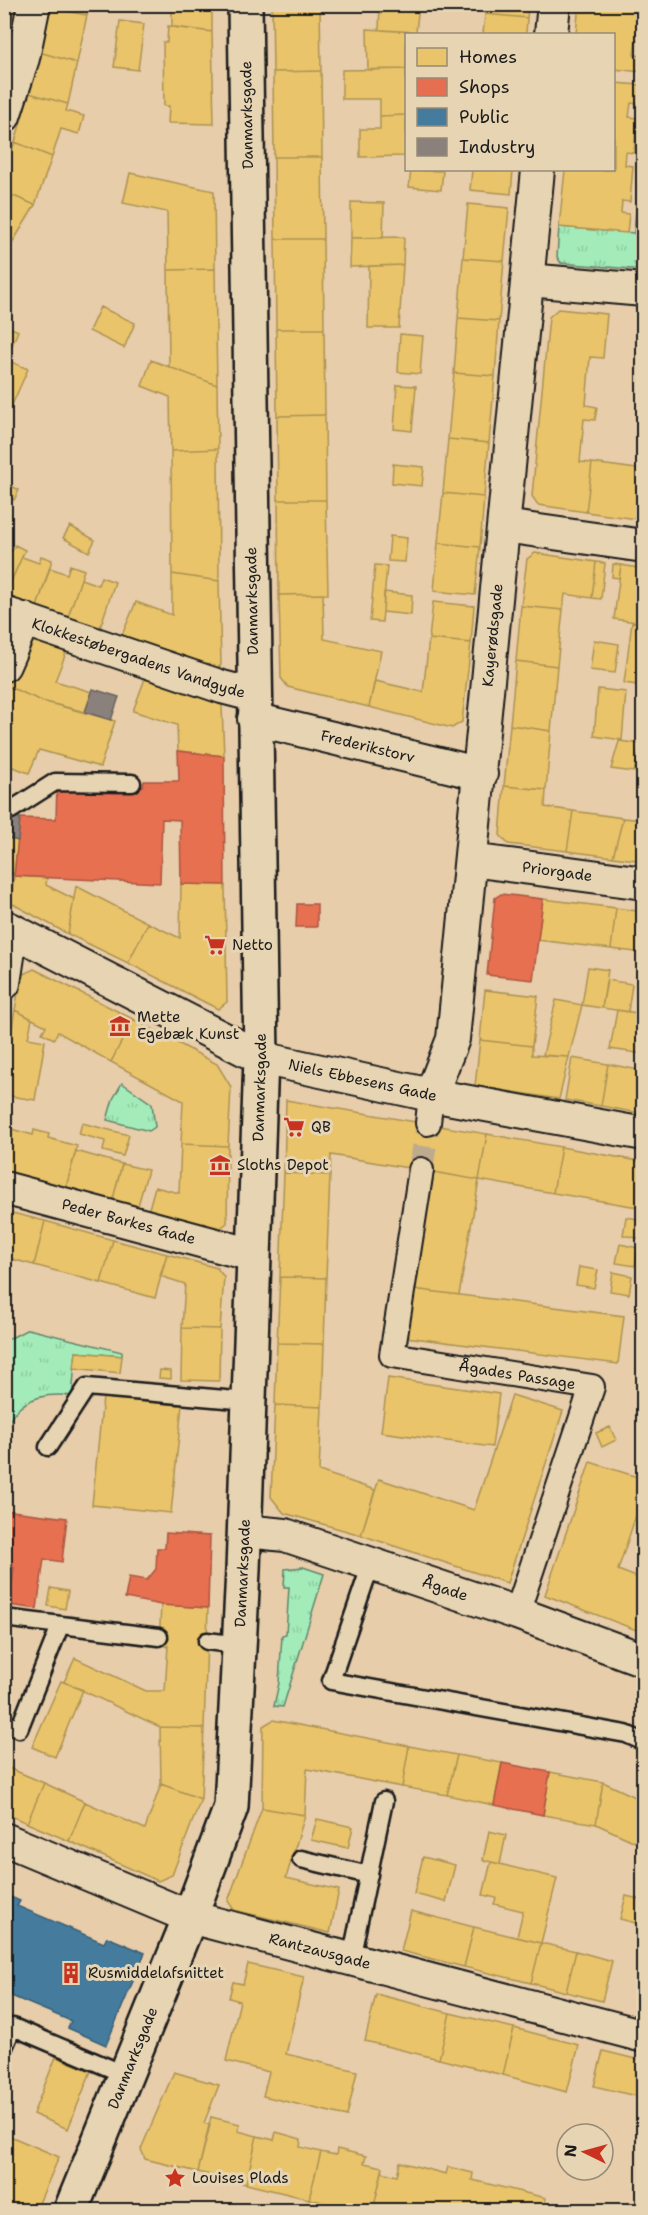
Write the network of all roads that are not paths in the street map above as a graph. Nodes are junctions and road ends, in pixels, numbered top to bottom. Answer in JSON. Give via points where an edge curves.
{"nodes":[{"id":1,"x":34,"y":4,"type":"edge"},
{"id":2,"x":245,"y":4,"type":"edge"},
{"id":3,"x":554,"y":4,"type":"edge"},
{"id":4,"x":551,"y":33,"type":"edge"},
{"id":5,"x":4,"y":116,"type":"edge"},
{"id":6,"x":538,"y":171,"type":"edge"},
{"id":7,"x":528,"y":280,"type":"junction"},
{"id":8,"x":644,"y":290,"type":"edge"},
{"id":9,"x":504,"y":526,"type":"junction"},
{"id":10,"x":644,"y":546,"type":"edge"},
{"id":11,"x":14,"y":616,"type":"edge"},
{"id":12,"x":4,"y":665,"type":"edge"},
{"id":13,"x":254,"y":707,"type":"junction"},
{"id":14,"x":481,"y":774,"type":"junction"},
{"id":15,"x":132,"y":783,"type":"dead end"},
{"id":16,"x":4,"y":807,"type":"edge"},
{"id":17,"x":471,"y":860,"type":"junction"},
{"id":18,"x":644,"y":883,"type":"edge"},
{"id":19,"x":8,"y":928,"type":"edge"},
{"id":20,"x":4,"y":983,"type":"edge"},
{"id":21,"x":261,"y":1058,"type":"junction"},
{"id":22,"x":429,"y":1109,"type":"junction"},
{"id":23,"x":644,"y":1134,"type":"edge"},
{"id":24,"x":421,"y":1170,"type":"tunnel mouth"},
{"id":25,"x":4,"y":1188,"type":"edge"},
{"id":26,"x":253,"y":1255,"type":"junction"},
{"id":27,"x":248,"y":1401,"type":"junction"},
{"id":28,"x":48,"y":1447,"type":"dead end"},
{"id":29,"x":244,"y":1531,"type":"junction"},
{"id":30,"x":371,"y":1564,"type":"junction"},
{"id":31,"x":517,"y":1612,"type":"junction"},
{"id":32,"x":4,"y":1618,"type":"edge"},
{"id":33,"x":60,"y":1626,"type":"junction"},
{"id":34,"x":159,"y":1637,"type":"dead end"},
{"id":35,"x":207,"y":1641,"type":"dead end"},
{"id":36,"x":240,"y":1645,"type":"junction"},
{"id":37,"x":644,"y":1660,"type":"edge"},
{"id":38,"x":4,"y":1723,"type":"edge"},
{"id":39,"x":644,"y":1742,"type":"edge"},
{"id":40,"x":384,"y":1801,"type":"dead end"},
{"id":41,"x":4,"y":1839,"type":"edge"},
{"id":42,"x":301,"y":1859,"type":"dead end"},
{"id":43,"x":369,"y":1875,"type":"junction"},
{"id":44,"x":190,"y":1917,"type":"junction"},
{"id":45,"x":351,"y":1959,"type":"junction"},
{"id":46,"x":644,"y":2036,"type":"edge"},
{"id":47,"x":4,"y":2047,"type":"edge"},
{"id":48,"x":126,"y":2075,"type":"junction"},
{"id":49,"x":71,"y":2211,"type":"edge"}],
"edges":[{"from":1,"to":5,"type":"street"},
{"from":2,"to":13,"type":"street","name":"Danmarksgade"},
{"from":3,"to":4,"type":"street"},
{"from":6,"to":7,"type":"street","name":"Kayerødsgade"},
{"from":7,"to":8,"type":"street"},
{"from":7,"to":9,"type":"street","name":"Kayerødsgade"},
{"from":9,"to":10,"type":"street"},
{"from":9,"to":14,"type":"street","name":"Kayerødsgade"},
{"from":11,"to":12,"type":"street"},
{"from":11,"to":13,"type":"street","name":"Klokkestøbergadens Vandgyde","via":[[222,687]]},
{"from":13,"to":14,"type":"street","name":"Frederikstorv"},
{"from":13,"to":21,"type":"street","name":"Danmarksgade"},
{"from":14,"to":17,"type":"street","name":"Kayerødsgade"},
{"from":15,"to":16,"type":"lane","via":[[55,782],[11,810]]},
{"from":17,"to":18,"type":"street","name":"Priorgade"},
{"from":17,"to":22,"type":"street","name":"Kayerødsgade","via":[[453,1039]]},
{"from":19,"to":20,"type":"street"},
{"from":19,"to":21,"type":"street","name":"Niels Ebbesens Gade"},
{"from":21,"to":22,"type":"street","name":"Niels Ebbesens Gade"},
{"from":21,"to":26,"type":"street","name":"Danmarksgade"},
{"from":22,"to":23,"type":"street","name":"Niels Ebbesens Gade"},
{"from":24,"to":31,"type":"street","name":"Ågades Passage","via":[[392,1355],[592,1387]]},
{"from":25,"to":26,"type":"street","name":"Peder Barkes Gade"},
{"from":26,"to":27,"type":"street","name":"Danmarksgade"},
{"from":27,"to":28,"type":"lane","via":[[87,1387]]},
{"from":27,"to":29,"type":"street","name":"Danmarksgade"},
{"from":29,"to":30,"type":"street","name":"Ågade","via":[[285,1534]]},
{"from":29,"to":36,"type":"street","name":"Danmarksgade"},
{"from":30,"to":31,"type":"street","name":"Ågade"},
{"from":30,"to":39,"type":"lane","via":[[331,1681],[626,1734]]},
{"from":31,"to":37,"type":"street","name":"Ågade"},
{"from":32,"to":33,"type":"lane"},
{"from":33,"to":34,"type":"lane"},
{"from":33,"to":38,"type":"lane","via":[[19,1729]]},
{"from":35,"to":36,"type":"lane"},
{"from":36,"to":44,"type":"street","name":"Danmarksgade","via":[[231,1808]]},
{"from":40,"to":43,"type":"lane"},
{"from":41,"to":44,"type":"street","name":"Rantzausgade"},
{"from":42,"to":43,"type":"lane"},
{"from":43,"to":45,"type":"lane"},
{"from":44,"to":45,"type":"street","name":"Rantzausgade"},
{"from":44,"to":48,"type":"street","name":"Danmarksgade"},
{"from":45,"to":46,"type":"street","name":"Rantzausgade"},
{"from":47,"to":48,"type":"lane","via":[[13,2027]]},
{"from":48,"to":49,"type":"street","name":"Danmarksgade"}]}
